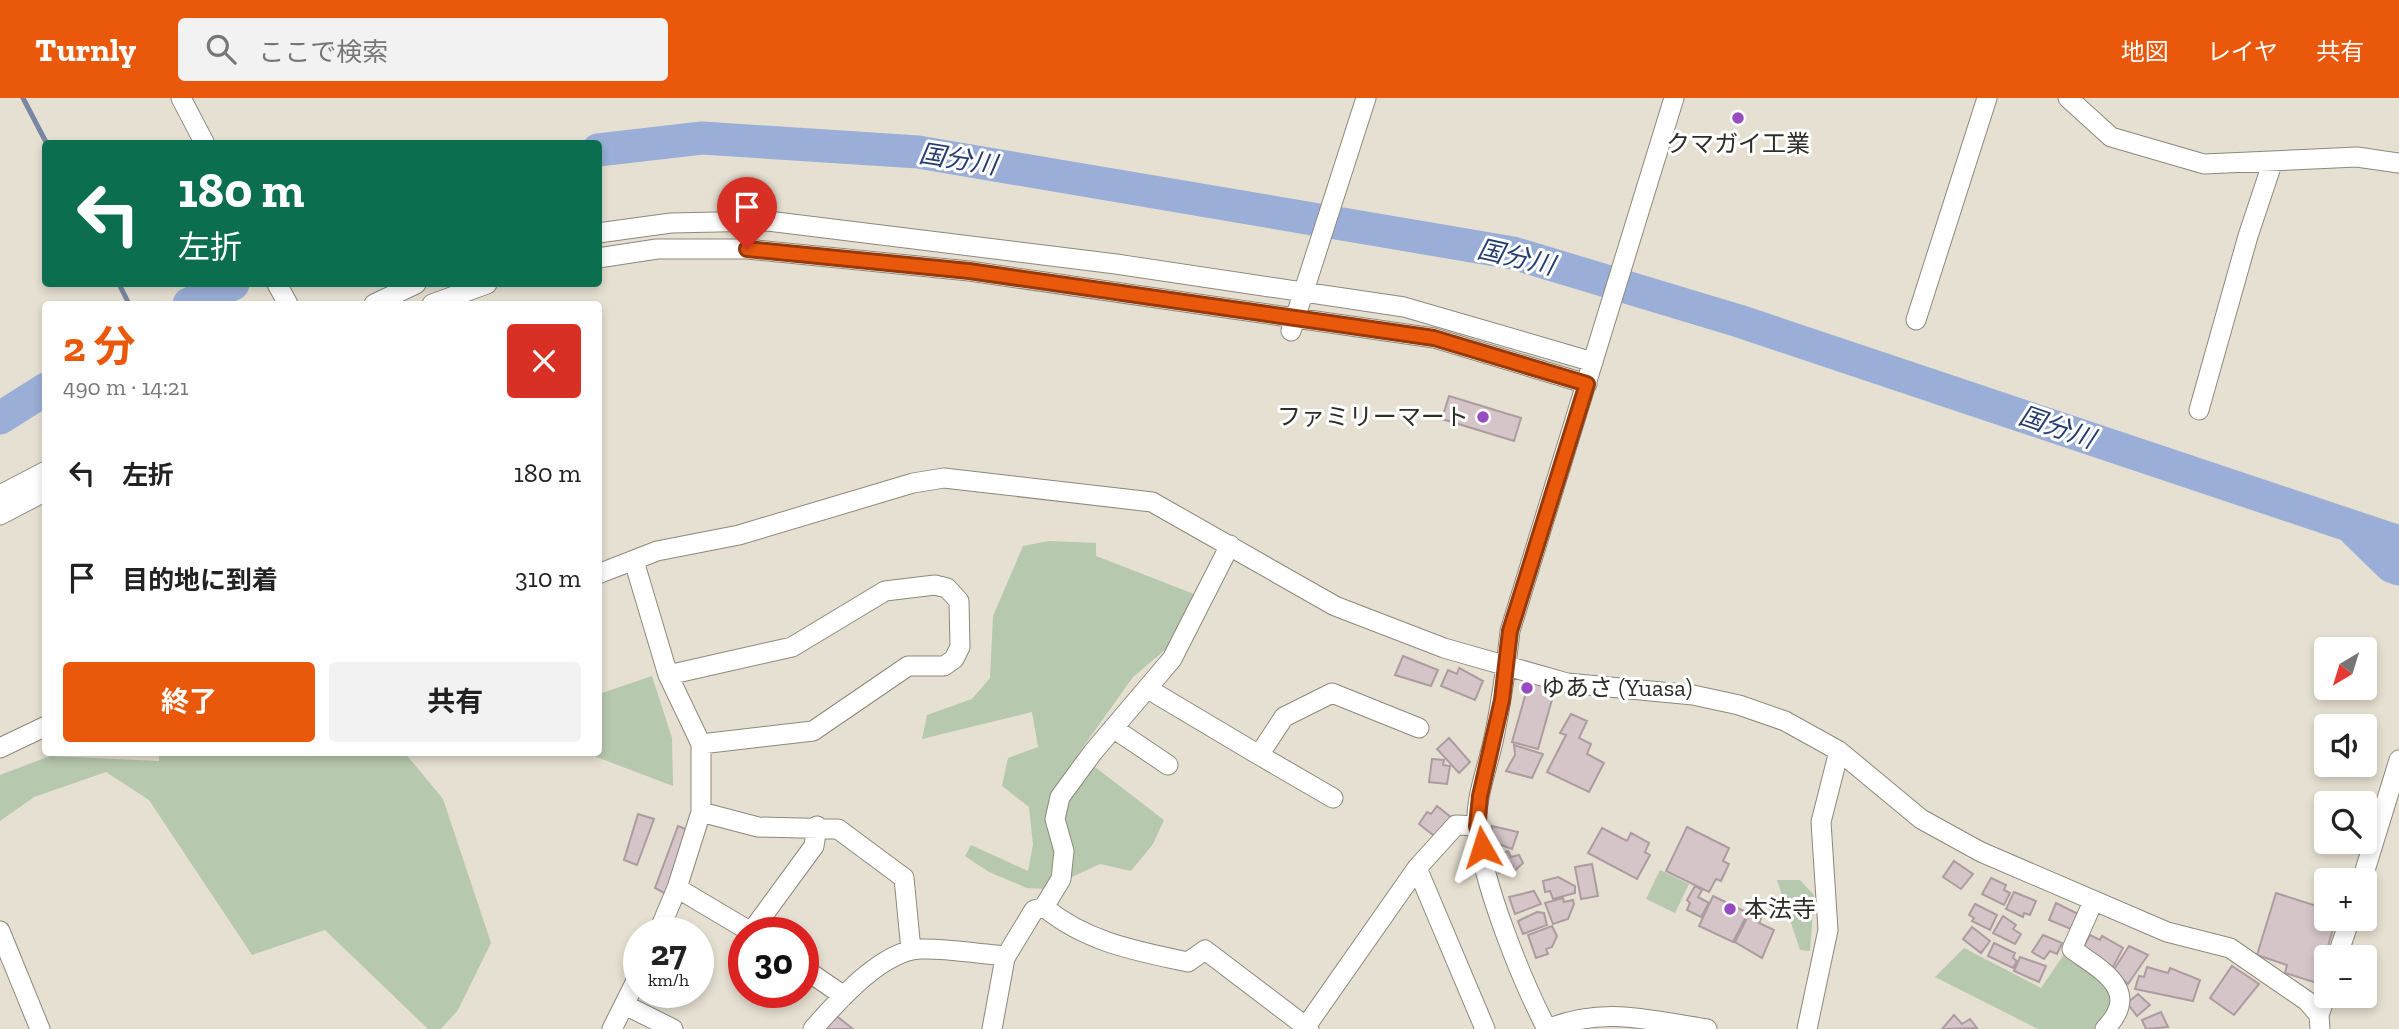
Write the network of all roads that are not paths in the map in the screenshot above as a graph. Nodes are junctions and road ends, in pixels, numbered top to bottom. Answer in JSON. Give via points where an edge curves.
{"nodes":[{"id":1,"x":181,"y":98,"type":"edge"},
{"id":2,"x":1366,"y":98,"type":"edge"},
{"id":3,"x":1674,"y":98,"type":"edge"},
{"id":4,"x":1987,"y":98,"type":"edge"},
{"id":5,"x":2068,"y":98,"type":"edge"},
{"id":6,"x":203,"y":140,"type":"edge"},
{"id":7,"x":2273,"y":161,"type":"junction"},
{"id":8,"x":2399,"y":163,"type":"edge"},
{"id":9,"x":602,"y":232,"type":"edge"},
{"id":10,"x":602,"y":257,"type":"edge"},
{"id":11,"x":410,"y":287,"type":"edge"},
{"id":12,"x":478,"y":287,"type":"edge"},
{"id":13,"x":1306,"y":291,"type":"junction"},
{"id":14,"x":380,"y":301,"type":"edge"},
{"id":15,"x":440,"y":301,"type":"edge"},
{"id":16,"x":1916,"y":320,"type":"dead end"},
{"id":17,"x":1294,"y":324,"type":"junction"},
{"id":18,"x":1593,"y":362,"type":"junction"},
{"id":19,"x":1587,"y":384,"type":"junction"},
{"id":20,"x":2199,"y":410,"type":"dead end"},
{"id":21,"x":42,"y":473,"type":"edge"},
{"id":22,"x":42,"y":493,"type":"edge"},
{"id":23,"x":0,"y":495,"type":"edge"},
{"id":24,"x":0,"y":515,"type":"edge"},
{"id":25,"x":1230,"y":545,"type":"junction"},
{"id":26,"x":634,"y":561,"type":"junction"},
{"id":27,"x":602,"y":572,"type":"edge"},
{"id":28,"x":1506,"y":668,"type":"junction"},
{"id":29,"x":668,"y":675,"type":"junction"},
{"id":30,"x":1147,"y":689,"type":"junction"},
{"id":31,"x":42,"y":728,"type":"edge"},
{"id":32,"x":1113,"y":728,"type":"junction"},
{"id":33,"x":1419,"y":728,"type":"dead end"},
{"id":34,"x":701,"y":744,"type":"junction"},
{"id":35,"x":0,"y":748,"type":"edge"},
{"id":36,"x":1839,"y":751,"type":"junction"},
{"id":37,"x":1259,"y":755,"type":"junction"},
{"id":38,"x":2399,"y":760,"type":"edge"},
{"id":39,"x":1168,"y":765,"type":"dead end"},
{"id":40,"x":1333,"y":798,"type":"dead end"},
{"id":41,"x":701,"y":812,"type":"junction"},
{"id":42,"x":817,"y":826,"type":"junction"},
{"id":43,"x":1477,"y":826,"type":"junction"},
{"id":44,"x":1417,"y":868,"type":"junction"},
{"id":45,"x":2366,"y":868,"type":"edge"},
{"id":46,"x":677,"y":888,"type":"junction"},
{"id":47,"x":2093,"y":902,"type":"junction"},
{"id":48,"x":1044,"y":907,"type":"junction"},
{"id":49,"x":665,"y":917,"type":"edge"},
{"id":50,"x":763,"y":917,"type":"edge"},
{"id":51,"x":728,"y":918,"type":"edge"},
{"id":52,"x":0,"y":932,"type":"edge"},
{"id":53,"x":911,"y":950,"type":"junction"},
{"id":54,"x":1005,"y":958,"type":"junction"},
{"id":55,"x":819,"y":979,"type":"edge"},
{"id":56,"x":844,"y":996,"type":"junction"},
{"id":57,"x":623,"y":1008,"type":"edge"},
{"id":58,"x":631,"y":1008,"type":"edge"},
{"id":59,"x":2320,"y":1022,"type":"edge"},
{"id":60,"x":1585,"y":1023,"type":"edge"},
{"id":61,"x":1654,"y":1025,"type":"edge"},
{"id":62,"x":34,"y":1026,"type":"edge"},
{"id":63,"x":1308,"y":1027,"type":"edge"},
{"id":64,"x":612,"y":1029,"type":"edge"},
{"id":65,"x":673,"y":1029,"type":"edge"},
{"id":66,"x":813,"y":1029,"type":"edge"},
{"id":67,"x":992,"y":1029,"type":"edge"},
{"id":68,"x":1485,"y":1029,"type":"edge"},
{"id":69,"x":1547,"y":1029,"type":"edge"},
{"id":70,"x":1707,"y":1029,"type":"edge"},
{"id":71,"x":1807,"y":1029,"type":"edge"},
{"id":72,"x":2105,"y":1029,"type":"edge"}],
"edges":[{"from":1,"to":6,"type":"street"},
{"from":2,"to":13,"type":"street"},
{"from":3,"to":18,"type":"street"},
{"from":4,"to":16,"type":"street"},
{"from":5,"to":7,"type":"street","via":[[2111,137],[2204,164]]},
{"from":7,"to":8,"type":"street","via":[[2357,157]]},
{"from":7,"to":20,"type":"street"},
{"from":9,"to":13,"type":"street","via":[[671,223],[768,221]]},
{"from":10,"to":17,"type":"street","via":[[657,249],[747,249],[969,271]]},
{"from":11,"to":14,"type":"street"},
{"from":12,"to":15,"type":"street"},
{"from":13,"to":17,"type":"street"},
{"from":13,"to":18,"type":"street","via":[[1404,307]]},
{"from":17,"to":19,"type":"street","via":[[1434,338]]},
{"from":18,"to":19,"type":"street"},
{"from":19,"to":28,"type":"street","via":[[1510,631]]},
{"from":21,"to":23,"type":"street"},
{"from":22,"to":24,"type":"street"},
{"from":25,"to":26,"type":"street","via":[[1152,502],[944,478],[739,535],[657,551]]},
{"from":25,"to":28,"type":"street","via":[[1335,606]]},
{"from":25,"to":30,"type":"street","via":[[1184,642]]},
{"from":26,"to":27,"type":"street"},
{"from":26,"to":29,"type":"street"},
{"from":28,"to":36,"type":"street","via":[[1567,683],[1693,695],[1739,705],[1785,721]]},
{"from":28,"to":43,"type":"street"},
{"from":29,"to":34,"type":"street"},
{"from":29,"to":34,"type":"street","via":[[792,647],[885,590],[935,585],[947,588],[959,601],[960,647],[944,666],[908,666],[813,731]]},
{"from":30,"to":32,"type":"street"},
{"from":30,"to":37,"type":"street"},
{"from":31,"to":35,"type":"street"},
{"from":32,"to":39,"type":"street"},
{"from":32,"to":48,"type":"street","via":[[1060,797],[1055,819],[1064,851],[1060,879]]},
{"from":33,"to":37,"type":"street","via":[[1332,693],[1284,717]]},
{"from":34,"to":41,"type":"street"},
{"from":36,"to":47,"type":"street","via":[[1921,819],[1981,852]]},
{"from":36,"to":71,"type":"street","via":[[1821,822],[1828,930]]},
{"from":37,"to":40,"type":"street"},
{"from":38,"to":45,"type":"street"},
{"from":41,"to":42,"type":"street","via":[[758,827]]},
{"from":41,"to":46,"type":"street"},
{"from":42,"to":50,"type":"street","via":[[814,846]]},
{"from":42,"to":53,"type":"street","via":[[838,829],[904,878]]},
{"from":43,"to":44,"type":"street","via":[[1455,825]]},
{"from":43,"to":69,"type":"street","via":[[1492,889],[1531,999]]},
{"from":44,"to":63,"type":"street"},
{"from":44,"to":68,"type":"street"},
{"from":46,"to":49,"type":"street"},
{"from":46,"to":51,"type":"street"},
{"from":47,"to":59,"type":"street","via":[[2167,932],[2230,948],[2307,1001]]},
{"from":47,"to":72,"type":"street","via":[[2071,949],[2113,979],[2120,995],[2120,1011]]},
{"from":48,"to":54,"type":"street","via":[[1034,910]]},
{"from":48,"to":63,"type":"street","via":[[1088,937],[1150,954],[1188,962],[1205,950]]},
{"from":52,"to":62,"type":"street"},
{"from":53,"to":54,"type":"street"},
{"from":53,"to":56,"type":"street","via":[[880,964]]},
{"from":54,"to":67,"type":"street"},
{"from":55,"to":56,"type":"street"},
{"from":56,"to":66,"type":"street"},
{"from":57,"to":64,"type":"street"},
{"from":58,"to":65,"type":"street"},
{"from":60,"to":61,"type":"street","via":[[1608,1014]]},
{"from":60,"to":69,"type":"street"},
{"from":61,"to":70,"type":"street"}]}
